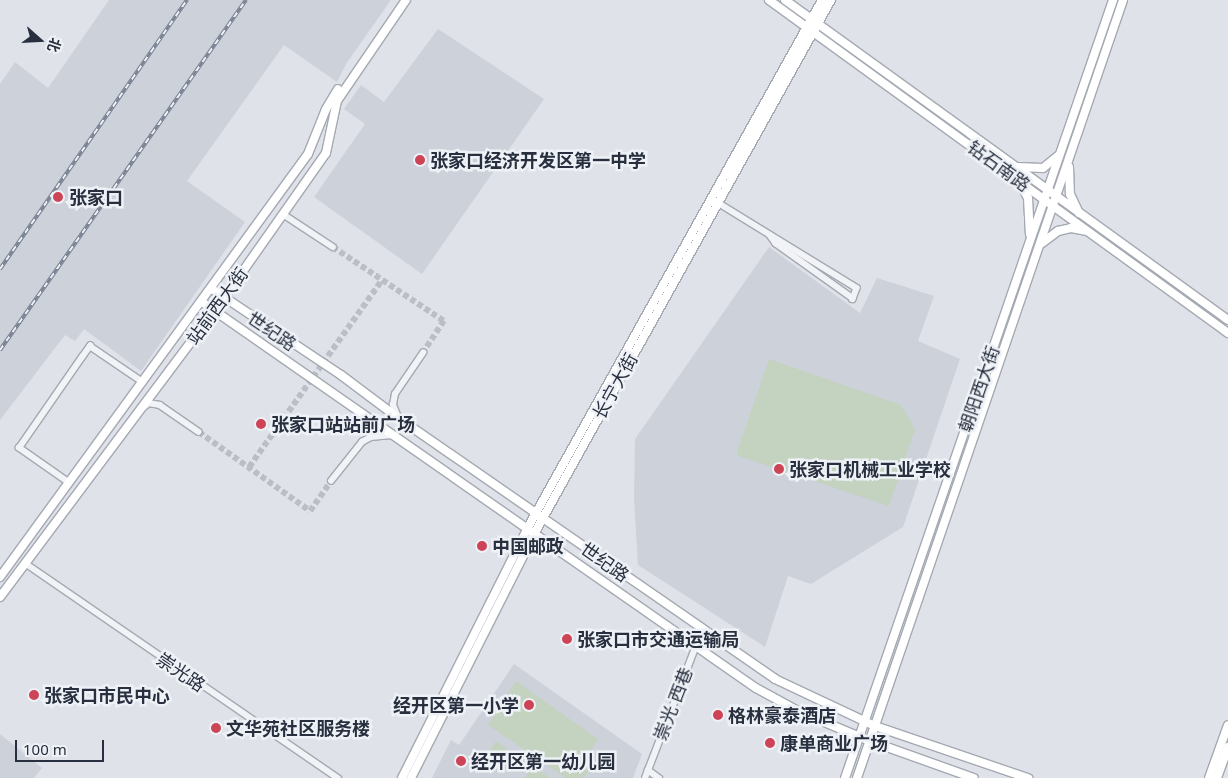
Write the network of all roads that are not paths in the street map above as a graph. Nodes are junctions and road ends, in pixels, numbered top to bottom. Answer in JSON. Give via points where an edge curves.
{"nodes":[{"id":1,"x":402,"y":0,"type":"edge"},
{"id":2,"x":406,"y":0,"type":"edge"},
{"id":3,"x":769,"y":0,"type":"edge"},
{"id":4,"x":785,"y":0,"type":"edge"},
{"id":5,"x":822,"y":0,"type":"edge"},
{"id":6,"x":831,"y":0,"type":"edge"},
{"id":7,"x":1113,"y":0,"type":"edge"},
{"id":8,"x":1123,"y":0,"type":"edge"},
{"id":9,"x":814,"y":21,"type":"junction"},
{"id":10,"x":809,"y":29,"type":"junction"},
{"id":11,"x":347,"y":80,"type":"junction"},
{"id":12,"x":1060,"y":152,"type":"junction"},
{"id":13,"x":1070,"y":157,"type":"junction"},
{"id":14,"x":1011,"y":165,"type":"junction"},
{"id":15,"x":1015,"y":177,"type":"junction"},
{"id":16,"x":1046,"y":195,"type":"junction"},
{"id":17,"x":717,"y":202,"type":"junction"},
{"id":18,"x":1055,"y":202,"type":"junction"},
{"id":19,"x":283,"y":214,"type":"junction"},
{"id":20,"x":1082,"y":217,"type":"junction"},
{"id":21,"x":1090,"y":232,"type":"junction"},
{"id":22,"x":770,"y":236,"type":"junction"},
{"id":23,"x":1028,"y":246,"type":"junction"},
{"id":24,"x":333,"y":247,"type":"tunnel mouth"},
{"id":25,"x":1039,"y":249,"type":"junction"},
{"id":26,"x":212,"y":289,"type":"junction"},
{"id":27,"x":224,"y":298,"type":"junction"},
{"id":28,"x":202,"y":302,"type":"junction"},
{"id":29,"x":214,"y":311,"type":"junction"},
{"id":30,"x":1228,"y":320,"type":"edge"},
{"id":31,"x":1228,"y":333,"type":"edge"},
{"id":32,"x":290,"y":343,"type":"junction"},
{"id":33,"x":423,"y":353,"type":"tunnel mouth"},
{"id":34,"x":281,"y":356,"type":"junction"},
{"id":35,"x":143,"y":382,"type":"junction"},
{"id":36,"x":142,"y":408,"type":"junction"},
{"id":37,"x":402,"y":421,"type":"junction"},
{"id":38,"x":409,"y":426,"type":"junction"},
{"id":39,"x":199,"y":432,"type":"tunnel mouth"},
{"id":40,"x":392,"y":435,"type":"junction"},
{"id":41,"x":400,"y":440,"type":"junction"},
{"id":42,"x":100,"y":441,"type":"junction"},
{"id":43,"x":111,"y":449,"type":"junction"},
{"id":44,"x":331,"y":481,"type":"tunnel mouth"},
{"id":45,"x":69,"y":483,"type":"junction"},
{"id":46,"x":539,"y":516,"type":"junction"},
{"id":47,"x":527,"y":529,"type":"junction"},
{"id":48,"x":534,"y":534,"type":"junction"},
{"id":49,"x":25,"y":564,"type":"junction"},
{"id":50,"x":0,"y":577,"type":"edge"},
{"id":51,"x":0,"y":597,"type":"edge"},
{"id":52,"x":706,"y":632,"type":"junction"},
{"id":53,"x":696,"y":646,"type":"junction"},
{"id":54,"x":865,"y":721,"type":"junction"},
{"id":55,"x":1228,"y":725,"type":"edge"},
{"id":56,"x":875,"y":726,"type":"junction"},
{"id":57,"x":860,"y":737,"type":"junction"},
{"id":58,"x":870,"y":741,"type":"junction"},
{"id":59,"x":1228,"y":747,"type":"edge"},
{"id":60,"x":648,"y":770,"type":"junction"},
{"id":61,"x":338,"y":778,"type":"edge"},
{"id":62,"x":402,"y":778,"type":"edge"},
{"id":63,"x":411,"y":778,"type":"edge"},
{"id":64,"x":645,"y":778,"type":"edge"},
{"id":65,"x":659,"y":778,"type":"edge"},
{"id":66,"x":845,"y":778,"type":"edge"},
{"id":67,"x":857,"y":778,"type":"edge"},
{"id":68,"x":974,"y":778,"type":"edge"},
{"id":69,"x":1028,"y":778,"type":"edge"},
{"id":70,"x":1209,"y":778,"type":"edge"},
{"id":71,"x":1217,"y":778,"type":"edge"}],
"edges":[{"from":1,"to":11,"type":"main road","name":"站前西大街"},
{"from":2,"to":11,"type":"main road","name":"站前西大街"},
{"from":3,"to":10,"type":"main road","name":"钻石南路"},
{"from":4,"to":9,"type":"main road","name":"钻石南路"},
{"from":5,"to":9,"type":"main road","name":"长宁大街"},
{"from":6,"to":9,"type":"main road","name":"长宁大街"},
{"from":7,"to":12,"type":"main road","name":"朝阳西大街"},
{"from":8,"to":13,"type":"main road","name":"朝阳西大街"},
{"from":9,"to":10,"type":"main road","name":"长宁大街"},
{"from":9,"to":14,"type":"main road","name":"钻石南路"},
{"from":10,"to":15,"type":"main road","name":"钻石南路"},
{"from":10,"to":17,"type":"main road","name":"长宁大街"},
{"from":10,"to":46,"type":"main road","name":"长宁大街"},
{"from":11,"to":19,"type":"main road","name":"站前西大街","via":[[337,101],[326,153]]},
{"from":11,"to":26,"type":"main road","name":"站前西大街","via":[[326,109],[308,154]]},
{"from":12,"to":14,"type":"main road","via":[[1043,168],[1024,169]]},
{"from":12,"to":16,"type":"main road","name":"朝阳西大街"},
{"from":13,"to":18,"type":"main road","name":"朝阳西大街"},
{"from":13,"to":20,"type":"main road","via":[[1070,194]]},
{"from":14,"to":16,"type":"main road","name":"钻石南路"},
{"from":15,"to":16,"type":"main road","name":"钻石南路"},
{"from":15,"to":23,"type":"main road","via":[[1028,198],[1031,221]]},
{"from":16,"to":18,"type":"main road","name":"钻石南路"},
{"from":16,"to":23,"type":"main road","name":"朝阳西大街"},
{"from":17,"to":22,"type":"street"},
{"from":17,"to":46,"type":"main road","name":"长宁大街"},
{"from":18,"to":20,"type":"main road","name":"钻石南路"},
{"from":18,"to":21,"type":"main road","name":"钻石南路"},
{"from":18,"to":25,"type":"main road","name":"朝阳西大街"},
{"from":19,"to":24,"type":"street"},
{"from":19,"to":27,"type":"main road","name":"站前西大街"},
{"from":20,"to":30,"type":"main road","name":"钻石南路"},
{"from":21,"to":25,"type":"main road","via":[[1071,228],[1052,232]]},
{"from":21,"to":31,"type":"main road","name":"钻石南路"},
{"from":22,"to":22,"type":"street","via":[[776,244],[853,299],[857,288]]},
{"from":23,"to":54,"type":"main road","name":"朝阳西大街"},
{"from":25,"to":56,"type":"main road","name":"朝阳西大街"},
{"from":26,"to":27,"type":"main road","name":"世纪路"},
{"from":26,"to":28,"type":"main road","name":"站前西大街"},
{"from":27,"to":29,"type":"main road","name":"站前西大街"},
{"from":27,"to":32,"type":"main road","name":"世纪路"},
{"from":28,"to":29,"type":"main road","name":"世纪路"},
{"from":28,"to":35,"type":"main road","name":"站前西大街"},
{"from":29,"to":34,"type":"main road","name":"世纪路"},
{"from":29,"to":36,"type":"main road","name":"站前西大街"},
{"from":32,"to":34,"type":"main road"},
{"from":32,"to":37,"type":"main road","name":"世纪路","via":[[341,374]]},
{"from":33,"to":37,"type":"street","via":[[395,394],[394,410]]},
{"from":34,"to":40,"type":"main road","name":"世纪路"},
{"from":35,"to":42,"type":"main road","name":"站前西大街"},
{"from":35,"to":45,"type":"street","via":[[90,346],[19,448]]},
{"from":36,"to":39,"type":"street","via":[[149,403],[160,405]]},
{"from":36,"to":43,"type":"main road","name":"站前西大街"},
{"from":37,"to":38,"type":"main road","name":"世纪路"},
{"from":38,"to":41,"type":"main road"},
{"from":38,"to":46,"type":"main road","name":"世纪路"},
{"from":40,"to":41,"type":"main road","name":"世纪路"},
{"from":40,"to":44,"type":"street","via":[[371,437],[362,442]]},
{"from":41,"to":47,"type":"main road","name":"世纪路"},
{"from":42,"to":43,"type":"main road"},
{"from":42,"to":45,"type":"main road","name":"站前西大街"},
{"from":43,"to":49,"type":"main road","name":"站前西大街"},
{"from":45,"to":50,"type":"main road","name":"站前西大街"},
{"from":46,"to":47,"type":"main road","name":"长宁大街"},
{"from":46,"to":48,"type":"main road","name":"长宁大街"},
{"from":46,"to":52,"type":"main road","name":"世纪路"},
{"from":47,"to":48,"type":"main road","name":"世纪路"},
{"from":47,"to":62,"type":"main road","name":"长宁大街"},
{"from":48,"to":53,"type":"main road","name":"世纪路"},
{"from":48,"to":63,"type":"main road","name":"长宁大街"},
{"from":49,"to":51,"type":"main road","name":"站前西大街"},
{"from":49,"to":61,"type":"street","name":"崇光路"},
{"from":52,"to":53,"type":"street","name":"崇光 西巷"},
{"from":52,"to":54,"type":"main road","name":"世纪路","via":[[775,679]]},
{"from":53,"to":57,"type":"main road","name":"世纪路","via":[[756,688],[800,712]]},
{"from":53,"to":60,"type":"street","name":"崇光 西巷"},
{"from":54,"to":56,"type":"main road","name":"世纪路"},
{"from":54,"to":57,"type":"main road","name":"朝阳西大街"},
{"from":55,"to":70,"type":"main road"},
{"from":56,"to":58,"type":"main road","name":"朝阳西大街"},
{"from":56,"to":69,"type":"main road","name":"世纪路"},
{"from":57,"to":58,"type":"main road","name":"世纪路"},
{"from":57,"to":66,"type":"main road","name":"朝阳西大街"},
{"from":58,"to":67,"type":"main road","name":"朝阳西大街"},
{"from":58,"to":68,"type":"main road","name":"世纪路"},
{"from":59,"to":71,"type":"main road"},
{"from":60,"to":64,"type":"street","name":"崇光 西巷"},
{"from":60,"to":65,"type":"street"}]}
